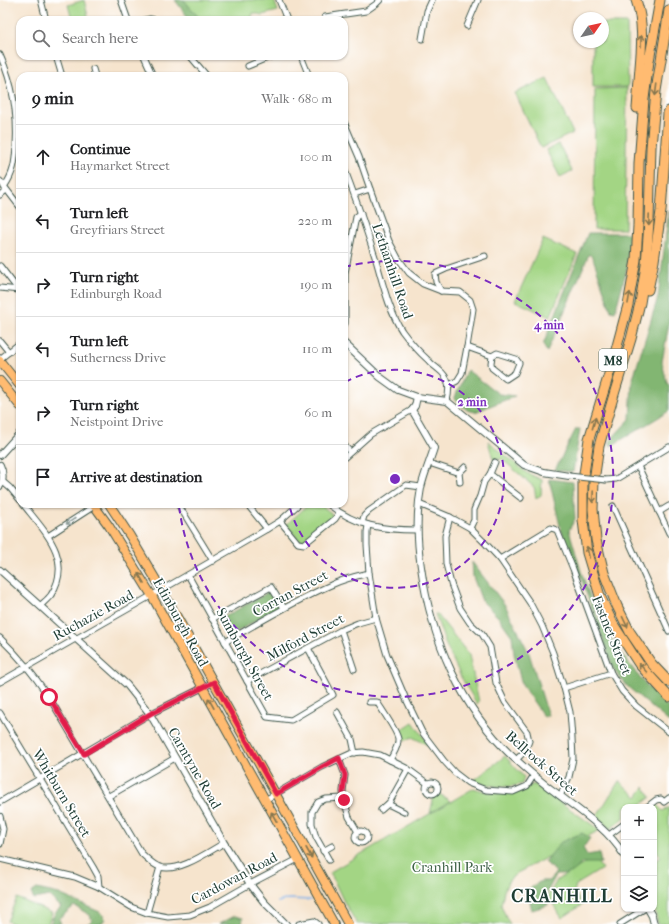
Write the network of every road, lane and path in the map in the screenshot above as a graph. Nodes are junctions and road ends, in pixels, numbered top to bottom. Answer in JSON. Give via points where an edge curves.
{"nodes":[{"id":1,"x":40,"y":0,"type":"edge"},
{"id":2,"x":121,"y":0,"type":"edge"},
{"id":3,"x":278,"y":0,"type":"edge"},
{"id":4,"x":380,"y":0,"type":"edge"},
{"id":5,"x":432,"y":0,"type":"edge"},
{"id":6,"x":478,"y":0,"type":"edge"},
{"id":7,"x":636,"y":0,"type":"edge"},
{"id":8,"x":660,"y":0,"type":"edge"},
{"id":9,"x":669,"y":10,"type":"edge"},
{"id":10,"x":45,"y":16,"type":"edge"},
{"id":11,"x":127,"y":16,"type":"edge"},
{"id":12,"x":285,"y":16,"type":"edge"},
{"id":13,"x":333,"y":16,"type":"edge"},
{"id":14,"x":468,"y":26,"type":"dead end"},
{"id":15,"x":422,"y":39,"type":"dead end"},
{"id":16,"x":0,"y":55,"type":"edge"},
{"id":17,"x":57,"y":60,"type":"edge"},
{"id":18,"x":146,"y":60,"type":"edge"},
{"id":19,"x":193,"y":60,"type":"edge"},
{"id":20,"x":262,"y":60,"type":"edge"},
{"id":21,"x":303,"y":60,"type":"edge"},
{"id":22,"x":248,"y":66,"type":"dead end"},
{"id":23,"x":93,"y":69,"type":"dead end"},
{"id":24,"x":61,"y":72,"type":"edge"},
{"id":25,"x":94,"y":72,"type":"edge"},
{"id":26,"x":151,"y":72,"type":"edge"},
{"id":27,"x":204,"y":72,"type":"edge"},
{"id":28,"x":307,"y":72,"type":"edge"},
{"id":29,"x":669,"y":111,"type":"edge"},
{"id":30,"x":16,"y":112,"type":"edge"},
{"id":31,"x":668,"y":122,"type":"edge"},
{"id":32,"x":348,"y":137,"type":"edge"},
{"id":33,"x":16,"y":150,"type":"edge"},
{"id":34,"x":639,"y":163,"type":"junction"},
{"id":35,"x":348,"y":177,"type":"edge"},
{"id":36,"x":0,"y":181,"type":"edge"},
{"id":37,"x":5,"y":188,"type":"junction"},
{"id":38,"x":370,"y":189,"type":"junction"},
{"id":39,"x":355,"y":194,"type":"junction"},
{"id":40,"x":0,"y":195,"type":"edge"},
{"id":41,"x":16,"y":202,"type":"edge"},
{"id":42,"x":361,"y":213,"type":"junction"},
{"id":43,"x":348,"y":254,"type":"edge"},
{"id":44,"x":485,"y":256,"type":"dead end"},
{"id":45,"x":0,"y":266,"type":"edge"},
{"id":46,"x":16,"y":286,"type":"edge"},
{"id":47,"x":0,"y":288,"type":"edge"},
{"id":48,"x":16,"y":290,"type":"edge"},
{"id":49,"x":441,"y":291,"type":"junction"},
{"id":50,"x":631,"y":339,"type":"junction"},
{"id":51,"x":0,"y":341,"type":"edge"},
{"id":52,"x":16,"y":346,"type":"edge"},
{"id":53,"x":348,"y":347,"type":"edge"},
{"id":54,"x":467,"y":347,"type":"junction"},
{"id":55,"x":9,"y":352,"type":"junction"},
{"id":56,"x":492,"y":356,"type":"junction"},
{"id":57,"x":0,"y":360,"type":"edge"},
{"id":58,"x":0,"y":381,"type":"edge"},
{"id":59,"x":16,"y":381,"type":"edge"},
{"id":60,"x":449,"y":385,"type":"junction"},
{"id":61,"x":417,"y":397,"type":"junction"},
{"id":62,"x":16,"y":401,"type":"edge"},
{"id":63,"x":448,"y":402,"type":"junction"},
{"id":64,"x":412,"y":410,"type":"junction"},
{"id":65,"x":16,"y":437,"type":"edge"},
{"id":66,"x":669,"y":447,"type":"edge"},
{"id":67,"x":348,"y":450,"type":"edge"},
{"id":68,"x":350,"y":452,"type":"joint"},
{"id":69,"x":0,"y":455,"type":"edge"},
{"id":70,"x":495,"y":462,"type":"dead end"},
{"id":71,"x":429,"y":463,"type":"junction"},
{"id":72,"x":0,"y":464,"type":"edge"},
{"id":73,"x":638,"y":466,"type":"junction"},
{"id":74,"x":466,"y":467,"type":"dead end"},
{"id":75,"x":459,"y":473,"type":"junction"},
{"id":76,"x":490,"y":474,"type":"junction"},
{"id":77,"x":569,"y":476,"type":"joint"},
{"id":78,"x":460,"y":482,"type":"dead end"},
{"id":79,"x":1,"y":484,"type":"edge"},
{"id":80,"x":421,"y":487,"type":"junction"},
{"id":81,"x":16,"y":495,"type":"edge"},
{"id":82,"x":521,"y":498,"type":"dead end"},
{"id":83,"x":419,"y":504,"type":"junction"},
{"id":84,"x":613,"y":506,"type":"dead end"},
{"id":85,"x":669,"y":506,"type":"edge"},
{"id":86,"x":26,"y":508,"type":"edge"},
{"id":87,"x":90,"y":508,"type":"edge"},
{"id":88,"x":97,"y":508,"type":"edge"},
{"id":89,"x":112,"y":508,"type":"edge"},
{"id":90,"x":180,"y":508,"type":"edge"},
{"id":91,"x":250,"y":508,"type":"edge"},
{"id":92,"x":295,"y":508,"type":"edge"},
{"id":93,"x":333,"y":508,"type":"edge"},
{"id":94,"x":659,"y":512,"type":"junction"},
{"id":95,"x":339,"y":513,"type":"junction"},
{"id":96,"x":450,"y":517,"type":"junction"},
{"id":97,"x":280,"y":521,"type":"junction"},
{"id":98,"x":362,"y":523,"type":"junction"},
{"id":99,"x":368,"y":525,"type":"junction"},
{"id":100,"x":470,"y":528,"type":"junction"},
{"id":101,"x":267,"y":529,"type":"junction"},
{"id":102,"x":417,"y":530,"type":"junction"},
{"id":103,"x":669,"y":533,"type":"edge"},
{"id":104,"x":48,"y":536,"type":"junction"},
{"id":105,"x":500,"y":559,"type":"junction"},
{"id":106,"x":213,"y":561,"type":"junction"},
{"id":107,"x":0,"y":570,"type":"edge"},
{"id":108,"x":369,"y":573,"type":"junction"},
{"id":109,"x":188,"y":575,"type":"junction"},
{"id":110,"x":162,"y":590,"type":"junction"},
{"id":111,"x":152,"y":596,"type":"junction"},
{"id":112,"x":40,"y":606,"type":"junction"},
{"id":113,"x":284,"y":608,"type":"junction"},
{"id":114,"x":376,"y":618,"type":"junction"},
{"id":115,"x":212,"y":619,"type":"junction"},
{"id":116,"x":341,"y":630,"type":"junction"},
{"id":117,"x":669,"y":632,"type":"edge"},
{"id":118,"x":0,"y":638,"type":"edge"},
{"id":119,"x":76,"y":638,"type":"junction"},
{"id":120,"x":226,"y":642,"type":"junction"},
{"id":121,"x":308,"y":648,"type":"junction"},
{"id":122,"x":27,"y":666,"type":"junction"},
{"id":123,"x":354,"y":669,"type":"dead end"},
{"id":124,"x":611,"y":673,"type":"junction"},
{"id":125,"x":247,"y":681,"type":"junction"},
{"id":126,"x":0,"y":682,"type":"edge"},
{"id":127,"x":214,"y":682,"type":"junction"},
{"id":128,"x":669,"y":682,"type":"edge"},
{"id":129,"x":203,"y":688,"type":"junction"},
{"id":130,"x":564,"y":688,"type":"junction"},
{"id":131,"x":380,"y":696,"type":"dead end"},
{"id":132,"x":669,"y":697,"type":"edge"},
{"id":133,"x":369,"y":702,"type":"dead end"},
{"id":134,"x":376,"y":702,"type":"junction"},
{"id":135,"x":338,"y":712,"type":"dead end"},
{"id":136,"x":0,"y":713,"type":"edge"},
{"id":137,"x":150,"y":714,"type":"junction"},
{"id":138,"x":669,"y":732,"type":"edge"},
{"id":139,"x":355,"y":753,"type":"junction"},
{"id":140,"x":84,"y":754,"type":"junction"},
{"id":141,"x":175,"y":758,"type":"junction"},
{"id":142,"x":339,"y":758,"type":"junction"},
{"id":143,"x":390,"y":760,"type":"junction"},
{"id":144,"x":516,"y":760,"type":"junction"},
{"id":145,"x":408,"y":769,"type":"junction"},
{"id":146,"x":534,"y":775,"type":"junction"},
{"id":147,"x":40,"y":779,"type":"junction"},
{"id":148,"x":427,"y":783,"type":"dead end"},
{"id":149,"x":276,"y":794,"type":"junction"},
{"id":150,"x":109,"y":796,"type":"junction"},
{"id":151,"x":560,"y":796,"type":"junction"},
{"id":152,"x":344,"y":798,"type":"junction"},
{"id":153,"x":669,"y":798,"type":"edge"},
{"id":154,"x":265,"y":800,"type":"junction"},
{"id":155,"x":0,"y":802,"type":"edge"},
{"id":156,"x":388,"y":804,"type":"junction"},
{"id":157,"x":651,"y":804,"type":"edge"},
{"id":158,"x":381,"y":810,"type":"dead end"},
{"id":159,"x":404,"y":812,"type":"dead end"},
{"id":160,"x":0,"y":816,"type":"edge"},
{"id":161,"x":621,"y":826,"type":"edge"},
{"id":162,"x":358,"y":832,"type":"dead end"},
{"id":163,"x":299,"y":835,"type":"junction"},
{"id":164,"x":609,"y":835,"type":"junction"},
{"id":165,"x":288,"y":840,"type":"junction"},
{"id":166,"x":224,"y":843,"type":"junction"},
{"id":167,"x":0,"y":844,"type":"edge"},
{"id":168,"x":332,"y":846,"type":"dead end"},
{"id":169,"x":323,"y":851,"type":"junction"},
{"id":170,"x":621,"y":851,"type":"edge"},
{"id":171,"x":0,"y":859,"type":"edge"},
{"id":172,"x":298,"y":859,"type":"junction"},
{"id":173,"x":329,"y":860,"type":"dead end"},
{"id":174,"x":160,"y":867,"type":"junction"},
{"id":175,"x":321,"y":874,"type":"junction"},
{"id":176,"x":310,"y":880,"type":"junction"},
{"id":177,"x":250,"y":884,"type":"junction"},
{"id":178,"x":99,"y":887,"type":"junction"},
{"id":179,"x":639,"y":912,"type":"edge"},
{"id":180,"x":650,"y":912,"type":"edge"},
{"id":181,"x":147,"y":913,"type":"junction"},
{"id":182,"x":315,"y":913,"type":"dead end"},
{"id":183,"x":316,"y":922,"type":"edge"},
{"id":184,"x":286,"y":924,"type":"edge"},
{"id":185,"x":300,"y":924,"type":"edge"},
{"id":186,"x":334,"y":924,"type":"edge"},
{"id":187,"x":348,"y":924,"type":"edge"},
{"id":188,"x":620,"y":924,"type":"edge"},
{"id":189,"x":654,"y":924,"type":"edge"}],
"edges":[{"from":1,"to":10,"type":"street"},
{"from":2,"to":11,"type":"street"},
{"from":3,"to":12,"type":"street"},
{"from":4,"to":13,"type":"street","via":[[366,12]]},
{"from":5,"to":15,"type":"street","via":[[427,11]]},
{"from":6,"to":14,"type":"street"},
{"from":34,"to":7,"type":"highway","one_way":true,"via":[[637,116],[642,27]]},
{"from":8,"to":34,"type":"highway","number":"M8","via":[[649,60]]},
{"from":9,"to":50,"type":"highway","number":"M8","one_way":true,"via":[[654,105],[646,265]]},
{"from":16,"to":30,"type":"street","via":[[13,91]]},
{"from":17,"to":24,"type":"street"},
{"from":18,"to":26,"type":"street"},
{"from":19,"to":27,"type":"street"},
{"from":20,"to":22,"type":"street"},
{"from":21,"to":28,"type":"street"},
{"from":23,"to":25,"type":"street"},
{"from":29,"to":31,"type":"highway"},
{"from":31,"to":50,"type":"highway","via":[[661,212],[654,261],[645,305]]},
{"from":32,"to":38,"type":"street","name":"Lethamhill Road","via":[[359,157]]},
{"from":33,"to":37,"type":"street"},
{"from":132,"to":34,"type":"highway","number":"M8","one_way":true,"via":[[639,664],[610,617],[600,596],[588,553],[583,520],[583,481],[589,439],[628,305],[636,260]]},
{"from":35,"to":39,"type":"street","name":"Lethamhill Road"},
{"from":36,"to":37,"type":"street"},
{"from":37,"to":40,"type":"street"},
{"from":37,"to":41,"type":"street"},
{"from":38,"to":39,"type":"street"},
{"from":38,"to":49,"type":"street","name":"Lethamhill Road","via":[[390,241],[408,273],[423,284]]},
{"from":39,"to":42,"type":"street","name":"Lethamhill Road"},
{"from":42,"to":43,"type":"street","via":[[356,217]]},
{"from":42,"to":60,"type":"street","name":"Lethamhill Road","via":[[385,292],[402,331],[414,347],[445,376]]},
{"from":44,"to":49,"type":"street","via":[[434,274]]},
{"from":45,"to":46,"type":"street"},
{"from":47,"to":48,"type":"street"},
{"from":49,"to":54,"type":"street","name":"Lethamhill Road","via":[[460,292],[470,300],[473,309]]},
{"from":50,"to":128,"type":"highway","number":"M8","one_way":true,"via":[[599,446],[593,509],[596,540],[604,573],[630,632],[651,663]]},
{"from":51,"to":55,"type":"street"},
{"from":52,"to":55,"type":"street"},
{"from":53,"to":61,"type":"street","via":[[380,377],[398,390]]},
{"from":54,"to":56,"type":"street"},
{"from":54,"to":60,"type":"street","name":"Lethamhill Road","via":[[462,373],[457,382]]},
{"from":55,"to":57,"type":"street"},
{"from":56,"to":56,"type":"street","via":[[497,353],[516,359],[519,363],[515,373],[506,379],[492,368]]},
{"from":57,"to":59,"type":"main road"},
{"from":58,"to":62,"type":"main road"},
{"from":60,"to":63,"type":"street"},
{"from":61,"to":63,"type":"street"},
{"from":61,"to":64,"type":"street"},
{"from":63,"to":77,"type":"street","via":[[524,465],[544,472]]},
{"from":64,"to":68,"type":"street","via":[[371,434]]},
{"from":64,"to":71,"type":"street","name":"Bellrock Street","via":[[434,448]]},
{"from":65,"to":69,"type":"street"},
{"from":66,"to":73,"type":"street"},
{"from":67,"to":68,"type":"street"},
{"from":70,"to":76,"type":"street"},
{"from":71,"to":75,"type":"street"},
{"from":71,"to":80,"type":"street","name":"Bellrock Street"},
{"from":72,"to":79,"type":"street"},
{"from":73,"to":77,"type":"street","bridge":true,"via":[[616,479]]},
{"from":73,"to":94,"type":"street"},
{"from":74,"to":75,"type":"street"},
{"from":75,"to":78,"type":"street"},
{"from":76,"to":82,"type":"street"},
{"from":76,"to":100,"type":"street","via":[[484,482]]},
{"from":79,"to":81,"type":"street","via":[[10,488]]},
{"from":80,"to":83,"type":"street","name":"Bellrock Street"},
{"from":80,"to":98,"type":"street","via":[[406,485],[368,511]]},
{"from":83,"to":96,"type":"street"},
{"from":83,"to":102,"type":"street","name":"Bellrock Street"},
{"from":84,"to":117,"type":"street"},
{"from":85,"to":94,"type":"street"},
{"from":86,"to":104,"type":"street"},
{"from":87,"to":104,"type":"street","one_way":true},
{"from":111,"to":88,"type":"main road","name":"Edinburgh Road","one_way":true},
{"from":89,"to":110,"type":"main road","name":"Edinburgh Road"},
{"from":90,"to":106,"type":"street"},
{"from":91,"to":101,"type":"street"},
{"from":92,"to":97,"type":"street","name":"Ruchazie Road"},
{"from":93,"to":95,"type":"street"},
{"from":94,"to":103,"type":"street"},
{"from":95,"to":97,"type":"street","via":[[304,544],[298,543]]},
{"from":95,"to":98,"type":"street"},
{"from":96,"to":100,"type":"street"},
{"from":96,"to":144,"type":"street","via":[[445,536],[446,564],[453,590],[460,608],[490,647],[496,683],[505,702],[527,732],[529,741],[525,751]]},
{"from":97,"to":101,"type":"street","name":"Ruchazie Road"},
{"from":98,"to":99,"type":"street"},
{"from":99,"to":102,"type":"street"},
{"from":99,"to":108,"type":"street"},
{"from":100,"to":105,"type":"street"},
{"from":101,"to":106,"type":"street","name":"Ruchazie Road"},
{"from":102,"to":144,"type":"street","name":"Bellrock Street","via":[[423,581],[439,642],[467,701],[484,726]]},
{"from":104,"to":112,"type":"street","via":[[58,558],[59,571],[50,596]]},
{"from":105,"to":124,"type":"street","name":"Fastnet Street","via":[[551,528],[557,530]]},
{"from":105,"to":130,"type":"street","via":[[530,603],[542,626],[554,653]]},
{"from":106,"to":109,"type":"street","name":"Ruchazie Road"},
{"from":107,"to":112,"type":"street","name":"Carntyne Road"},
{"from":108,"to":113,"type":"street","name":"Corran Street","via":[[332,584]]},
{"from":108,"to":114,"type":"street"},
{"from":109,"to":110,"type":"street","name":"Ruchazie Road"},
{"from":109,"to":115,"type":"street","name":"Sumburgh Street"},
{"from":110,"to":111,"type":"street","name":"Ruchazie Road"},
{"from":110,"to":127,"type":"main road","name":"Edinburgh Road"},
{"from":111,"to":119,"type":"street","name":"Ruchazie Road"},
{"from":111,"to":129,"type":"main road","name":"Edinburgh Road"},
{"from":112,"to":119,"type":"street","name":"Carntyne Road"},
{"from":113,"to":115,"type":"street","via":[[271,588]]},
{"from":113,"to":120,"type":"street","name":"Corran Street"},
{"from":114,"to":116,"type":"street","name":"Milford Street"},
{"from":114,"to":146,"type":"street","via":[[387,655],[422,732],[455,773],[468,783],[486,790],[513,792],[527,786]]},
{"from":115,"to":120,"type":"street","name":"Sumburgh Street"},
{"from":116,"to":121,"type":"street","name":"Milford Street"},
{"from":116,"to":123,"type":"street","via":[[354,662]]},
{"from":118,"to":122,"type":"street"},
{"from":119,"to":122,"type":"street","name":"Ruchazie Road"},
{"from":119,"to":137,"type":"street","name":"Carntyne Road","via":[[127,685]]},
{"from":120,"to":125,"type":"street","name":"Sumburgh Street"},
{"from":121,"to":125,"type":"street","name":"Milford Street"},
{"from":121,"to":125,"type":"street","name":"Sumburgh Street","via":[[333,695],[291,720],[267,717]]},
{"from":122,"to":126,"type":"street","name":"Ruchazie Road"},
{"from":122,"to":140,"type":"street"},
{"from":124,"to":130,"type":"street"},
{"from":124,"to":138,"type":"street","name":"Fastnet Street","via":[[622,691],[636,706]]},
{"from":127,"to":129,"type":"street"},
{"from":127,"to":149,"type":"main road","name":"Edinburgh Road"},
{"from":129,"to":137,"type":"street"},
{"from":154,"to":129,"type":"main road","name":"Edinburgh Road","one_way":true},
{"from":130,"to":151,"type":"street","via":[[570,712],[573,759],[569,777]]},
{"from":131,"to":134,"type":"street"},
{"from":133,"to":134,"type":"street"},
{"from":134,"to":143,"type":"street","via":[[399,738]]},
{"from":135,"to":139,"type":"street","via":[[352,739]]},
{"from":136,"to":147,"type":"street","name":"Whitburn Street"},
{"from":137,"to":140,"type":"street"},
{"from":137,"to":141,"type":"street","name":"Carntyne Road"},
{"from":139,"to":142,"type":"street"},
{"from":139,"to":143,"type":"street","via":[[380,755]]},
{"from":140,"to":147,"type":"street"},
{"from":140,"to":150,"type":"street"},
{"from":141,"to":150,"type":"street"},
{"from":141,"to":166,"type":"street","name":"Carntyne Road"},
{"from":142,"to":149,"type":"street"},
{"from":142,"to":152,"type":"street","via":[[345,775]]},
{"from":143,"to":145,"type":"street"},
{"from":144,"to":146,"type":"street","name":"Bellrock Street"},
{"from":145,"to":148,"type":"street"},
{"from":145,"to":156,"type":"street"},
{"from":146,"to":151,"type":"street","name":"Bellrock Street"},
{"from":147,"to":155,"type":"street"},
{"from":147,"to":178,"type":"street","name":"Whitburn Street","via":[[98,876]]},
{"from":149,"to":154,"type":"street"},
{"from":149,"to":163,"type":"main road","name":"Edinburgh Road"},
{"from":150,"to":174,"type":"street","via":[[142,854]]},
{"from":151,"to":164,"type":"street","name":"Bellrock Street"},
{"from":152,"to":162,"type":"street","via":[[349,817]]},
{"from":152,"to":169,"type":"street","via":[[318,802],[312,812],[312,824]]},
{"from":153,"to":157,"type":"street","via":[[664,802],[662,799]]},
{"from":165,"to":154,"type":"main road","name":"Edinburgh Road","one_way":true},
{"from":156,"to":158,"type":"street"},
{"from":156,"to":159,"type":"street"},
{"from":160,"to":167,"type":"street","via":[[3,829]]},
{"from":161,"to":164,"type":"street"},
{"from":163,"to":165,"type":"main road"},
{"from":163,"to":175,"type":"main road","name":"Edinburgh Road","one_way":true},
{"from":164,"to":170,"type":"street","name":"Bellrock Street"},
{"from":165,"to":172,"type":"main road","name":"Edinburgh Road"},
{"from":166,"to":174,"type":"street","via":[[182,865],[172,868]]},
{"from":166,"to":177,"type":"street","name":"Carntyne Road"},
{"from":168,"to":169,"type":"street"},
{"from":169,"to":173,"type":"street"},
{"from":171,"to":178,"type":"street","name":"Cardowan Road","via":[[75,877]]},
{"from":172,"to":176,"type":"main road","name":"Edinburgh Road"},
{"from":172,"to":177,"type":"street","name":"Cardowan Road"},
{"from":174,"to":181,"type":"street"},
{"from":175,"to":176,"type":"main road"},
{"from":175,"to":187,"type":"main road","name":"Edinburgh Road"},
{"from":176,"to":186,"type":"main road","name":"Edinburgh Road"},
{"from":177,"to":181,"type":"street","name":"Cardowan Road","via":[[210,907],[190,915],[168,917]]},
{"from":177,"to":184,"type":"street","name":"Carntyne Road"},
{"from":178,"to":181,"type":"street","name":"Cardowan Road","via":[[131,907]]},
{"from":179,"to":188,"type":"street"},
{"from":180,"to":189,"type":"street"},
{"from":182,"to":183,"type":"street"},
{"from":183,"to":185,"type":"street"}]}
